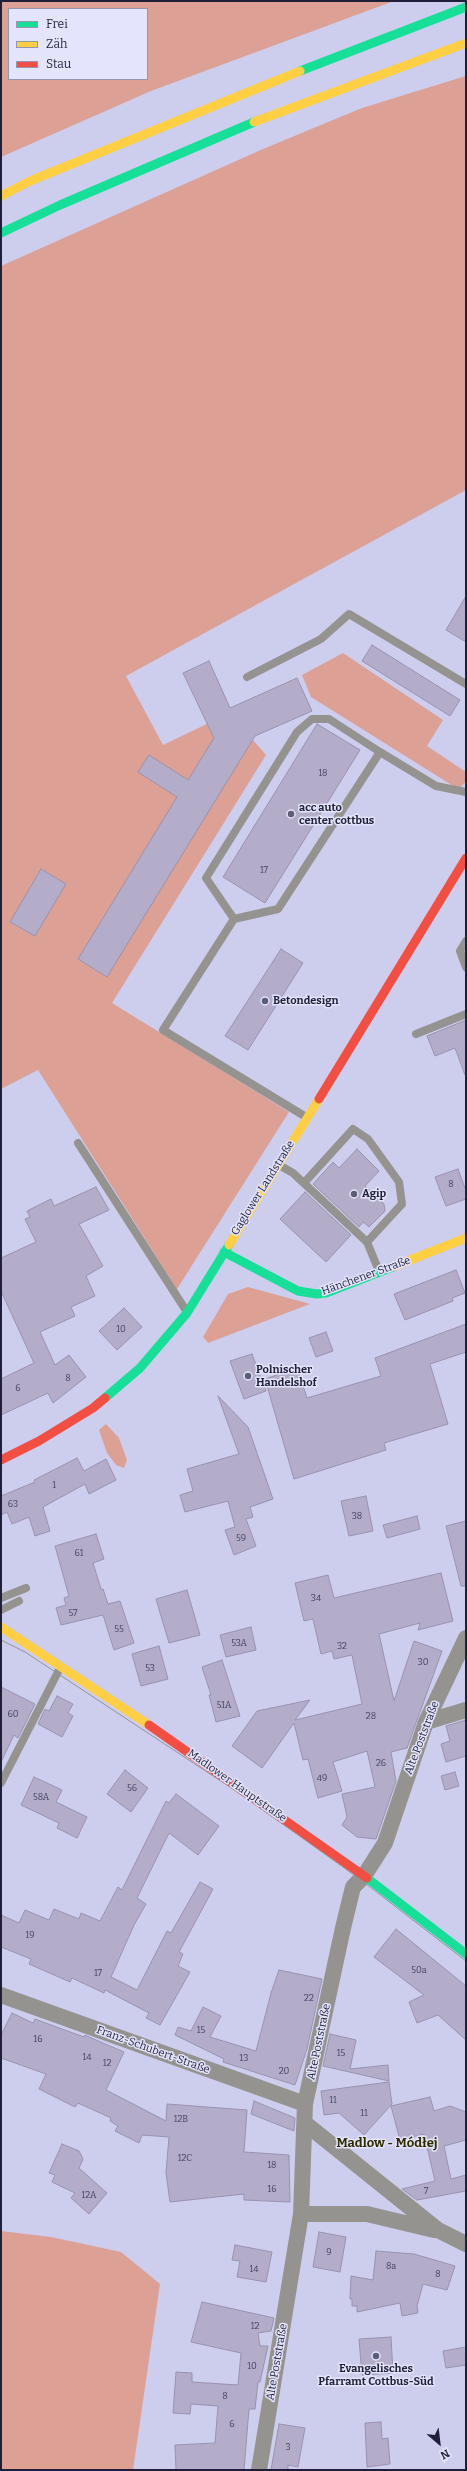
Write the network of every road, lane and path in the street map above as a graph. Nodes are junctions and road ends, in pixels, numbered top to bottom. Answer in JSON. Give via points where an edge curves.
{"nodes":[{"id":1,"x":466,"y":7,"type":"edge"},
{"id":2,"x":466,"y":43,"type":"edge"},
{"id":3,"x":1,"y":196,"type":"edge"},
{"id":4,"x":1,"y":233,"type":"edge"},
{"id":5,"x":247,"y":677,"type":"dead end"},
{"id":6,"x":466,"y":684,"type":"edge"},
{"id":7,"x":380,"y":752,"type":"junction"},
{"id":8,"x":466,"y":792,"type":"edge"},
{"id":9,"x":466,"y":858,"type":"edge"},
{"id":10,"x":234,"y":918,"type":"junction"},
{"id":11,"x":466,"y":941,"type":"edge"},
{"id":12,"x":466,"y":967,"type":"edge"},
{"id":13,"x":466,"y":1014,"type":"edge"},
{"id":14,"x":416,"y":1034,"type":"dead end"},
{"id":15,"x":307,"y":1117,"type":"junction"},
{"id":16,"x":78,"y":1143,"type":"dead end"},
{"id":17,"x":278,"y":1164,"type":"junction"},
{"id":18,"x":304,"y":1183,"type":"junction"},
{"id":19,"x":466,"y":1238,"type":"edge"},
{"id":20,"x":367,"y":1242,"type":"junction"},
{"id":21,"x":224,"y":1252,"type":"junction"},
{"id":22,"x":380,"y":1272,"type":"junction"},
{"id":23,"x":187,"y":1312,"type":"junction"},
{"id":24,"x":1,"y":1460,"type":"edge"},
{"id":25,"x":26,"y":1588,"type":"dead end"},
{"id":26,"x":1,"y":1598,"type":"edge"},
{"id":27,"x":19,"y":1601,"type":"dead end"},
{"id":28,"x":1,"y":1610,"type":"edge"},
{"id":29,"x":1,"y":1627,"type":"edge"},
{"id":30,"x":466,"y":1638,"type":"edge"},
{"id":31,"x":61,"y":1667,"type":"junction"},
{"id":32,"x":466,"y":1710,"type":"edge"},
{"id":33,"x":426,"y":1722,"type":"junction"},
{"id":34,"x":1,"y":1783,"type":"edge"},
{"id":35,"x":364,"y":1876,"type":"junction"},
{"id":36,"x":466,"y":1954,"type":"edge"},
{"id":37,"x":1,"y":1996,"type":"edge"},
{"id":38,"x":305,"y":2104,"type":"junction"},
{"id":39,"x":306,"y":2124,"type":"junction"},
{"id":40,"x":301,"y":2214,"type":"junction"},
{"id":41,"x":438,"y":2230,"type":"junction"},
{"id":42,"x":466,"y":2244,"type":"edge"},
{"id":43,"x":259,"y":2470,"type":"edge"}],
"edges":[{"from":1,"to":3,"type":"main road","via":[[239,95],[30,181]]},
{"from":2,"to":4,"type":"main road","via":[[274,114],[60,204]]},
{"from":5,"to":6,"type":"lane","via":[[321,639],[349,614]]},
{"from":7,"to":8,"type":"lane","via":[[436,786]]},
{"from":7,"to":10,"type":"lane","via":[[278,909]]},
{"from":7,"to":10,"type":"lane","via":[[329,719],[312,719],[296,732],[206,878]]},
{"from":9,"to":15,"type":"main road","name":"Gaglower Landstraße"},
{"from":10,"to":15,"type":"lane","via":[[163,1030]]},
{"from":11,"to":12,"type":"lane","via":[[460,951]]},
{"from":13,"to":14,"type":"lane"},
{"from":15,"to":17,"type":"main road","name":"Gaglower Landstraße"},
{"from":16,"to":23,"type":"lane"},
{"from":17,"to":18,"type":"lane"},
{"from":17,"to":21,"type":"main road","name":"Gaglower Landstraße"},
{"from":18,"to":20,"type":"lane"},
{"from":18,"to":20,"type":"lane","via":[[353,1130],[368,1139],[399,1182],[402,1204]]},
{"from":19,"to":22,"type":"main road","name":"Hänchener Straße"},
{"from":20,"to":22,"type":"lane"},
{"from":21,"to":22,"type":"main road","name":"Hänchener Straße","via":[[307,1294],[326,1293]]},
{"from":21,"to":23,"type":"main road","name":"Gaglower Landstraße"},
{"from":23,"to":24,"type":"main road","name":"Gaglower Landstraße","via":[[140,1368],[93,1408],[39,1441]]},
{"from":25,"to":26,"type":"lane"},
{"from":27,"to":28,"type":"lane"},
{"from":29,"to":31,"type":"main road","name":"Madlower Hauptstraße"},
{"from":30,"to":33,"type":"street","name":"Alte Poststraße"},
{"from":31,"to":34,"type":"lane"},
{"from":31,"to":35,"type":"main road","name":"Madlower Hauptstraße","via":[[180,1746]]},
{"from":32,"to":33,"type":"street"},
{"from":33,"to":35,"type":"street","name":"Alte Poststraße","via":[[385,1843]]},
{"from":35,"to":36,"type":"main road","name":"Madlower Hauptstraße"},
{"from":35,"to":38,"type":"street","name":"Alte Poststraße","via":[[353,1887],[342,1928]]},
{"from":37,"to":38,"type":"street","name":"Franz-Schubert-Straße"},
{"from":38,"to":39,"type":"street","name":"Alte Poststraße"},
{"from":39,"to":40,"type":"street","name":"Alte Poststraße"},
{"from":39,"to":41,"type":"street"},
{"from":40,"to":41,"type":"street","via":[[367,2214]]},
{"from":40,"to":43,"type":"street","name":"Alte Poststraße"},
{"from":41,"to":42,"type":"street"}]}
